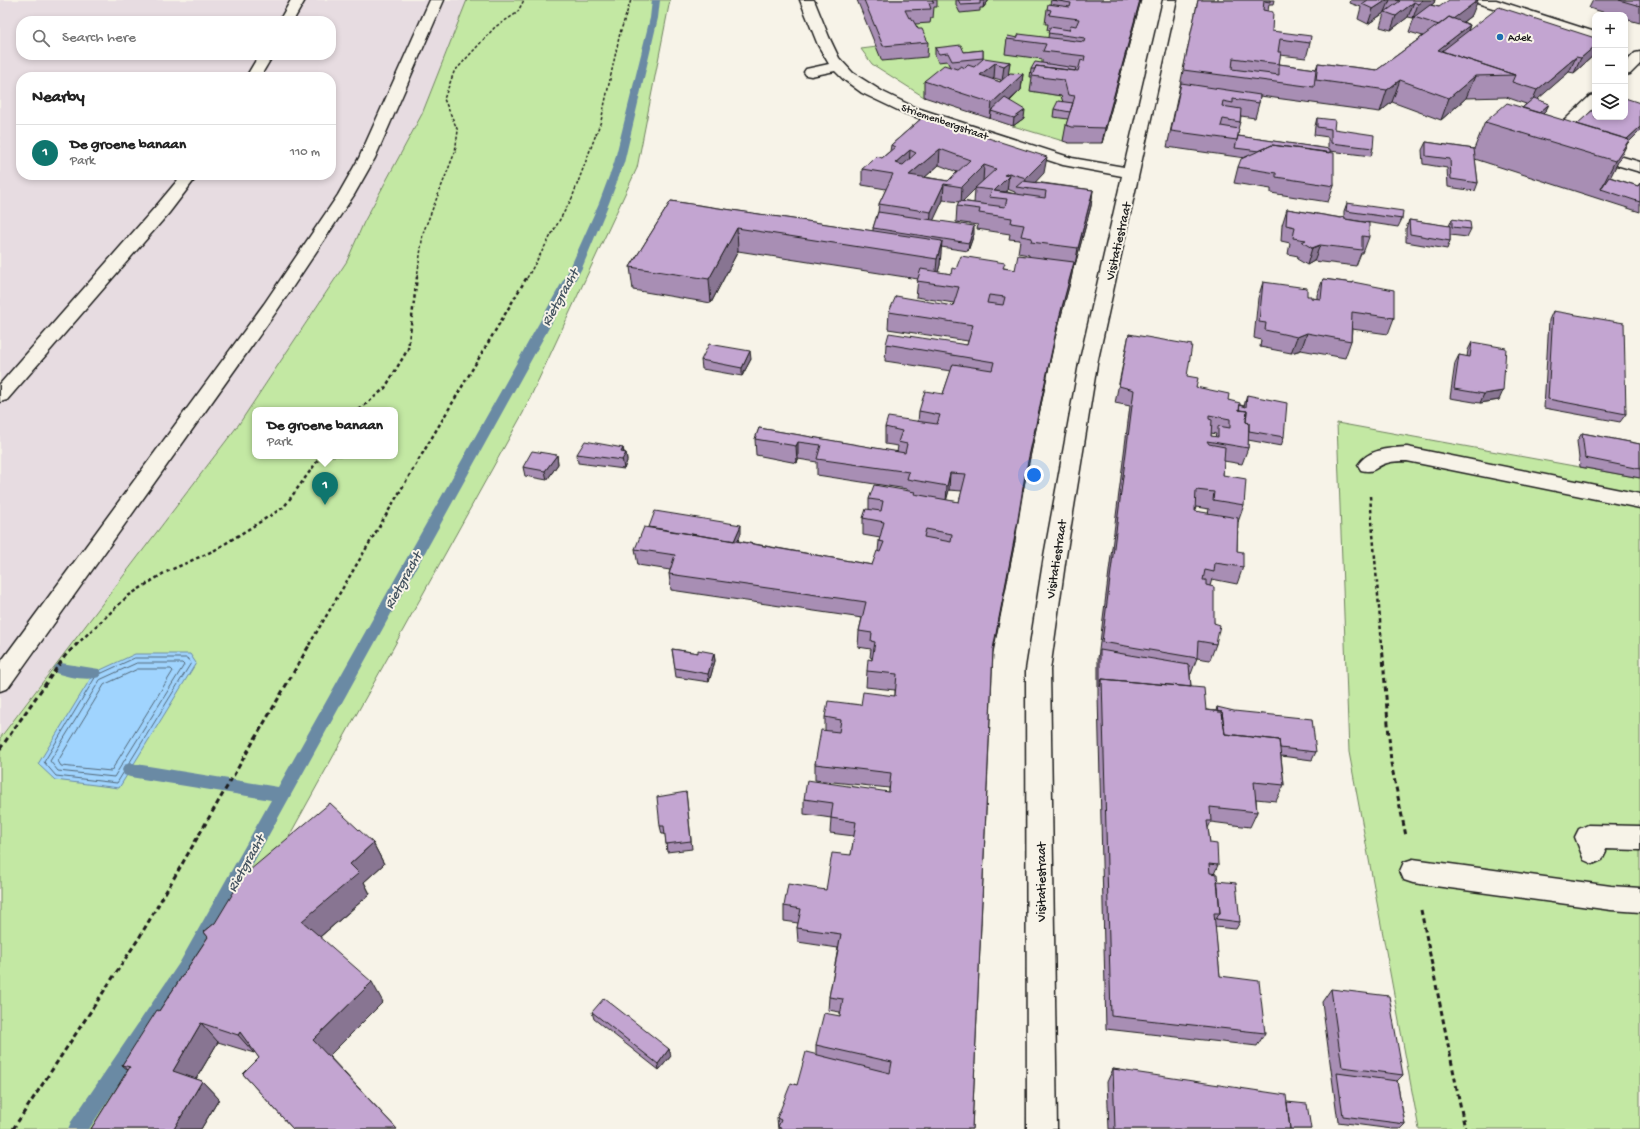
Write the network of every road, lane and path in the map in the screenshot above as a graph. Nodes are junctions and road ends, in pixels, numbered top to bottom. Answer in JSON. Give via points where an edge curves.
{"nodes":[{"id":1,"x":298,"y":0,"type":"edge"},
{"id":2,"x":437,"y":0,"type":"edge"},
{"id":3,"x":524,"y":0,"type":"edge"},
{"id":4,"x":631,"y":0,"type":"edge"},
{"id":5,"x":807,"y":0,"type":"edge"},
{"id":6,"x":1170,"y":0,"type":"edge"},
{"id":7,"x":1482,"y":0,"type":"edge"},
{"id":8,"x":289,"y":16,"type":"edge"},
{"id":9,"x":1592,"y":35,"type":"edge"},
{"id":10,"x":1638,"y":52,"type":"edge"},
{"id":11,"x":263,"y":60,"type":"edge"},
{"id":12,"x":839,"y":66,"type":"junction"},
{"id":13,"x":1628,"y":67,"type":"edge"},
{"id":14,"x":256,"y":72,"type":"edge"},
{"id":15,"x":811,"y":72,"type":"dead end"},
{"id":16,"x":1592,"y":102,"type":"edge"},
{"id":17,"x":1640,"y":167,"type":"edge"},
{"id":18,"x":1132,"y":173,"type":"junction"},
{"id":19,"x":186,"y":180,"type":"edge"},
{"id":20,"x":0,"y":396,"type":"edge"},
{"id":21,"x":363,"y":407,"type":"edge"},
{"id":22,"x":319,"y":459,"type":"edge"},
{"id":23,"x":1368,"y":466,"type":"joint"},
{"id":24,"x":1640,"y":500,"type":"edge"},
{"id":25,"x":0,"y":681,"type":"edge"},
{"id":26,"x":0,"y":749,"type":"edge"},
{"id":27,"x":1640,"y":838,"type":"edge"},
{"id":28,"x":1593,"y":852,"type":"dead end"},
{"id":29,"x":1413,"y":871,"type":"junction"},
{"id":30,"x":1640,"y":900,"type":"edge"},
{"id":31,"x":13,"y":1129,"type":"edge"},
{"id":32,"x":1042,"y":1129,"type":"edge"},
{"id":33,"x":1465,"y":1129,"type":"edge"}],
"edges":[{"from":1,"to":8,"type":"street"},
{"from":2,"to":25,"type":"street","via":[[367,158],[346,195],[270,308]]},
{"from":3,"to":21,"type":"path","via":[[517,13],[495,27],[454,72],[444,99],[458,131],[455,152],[423,233],[408,349],[385,388]]},
{"from":4,"to":31,"type":"path","via":[[620,32],[601,121],[572,198],[547,244],[139,938]]},
{"from":5,"to":12,"type":"street","name":"Striemenbergstraat","via":[[833,59]]},
{"from":6,"to":18,"type":"street","name":"Visitatiestraat"},
{"from":7,"to":9,"type":"street"},
{"from":10,"to":13,"type":"street"},
{"from":11,"to":14,"type":"street"},
{"from":12,"to":15,"type":"street"},
{"from":12,"to":18,"type":"street","name":"Striemenbergstraat","via":[[864,88],[909,110],[1069,162]]},
{"from":16,"to":17,"type":"street","via":[[1552,140]]},
{"from":18,"to":32,"type":"street","name":"Visitatiestraat","via":[[1088,364],[1038,670]]},
{"from":19,"to":20,"type":"street","via":[[164,209]]},
{"from":22,"to":26,"type":"path","via":[[284,507],[215,550],[164,573],[128,596],[66,656]]},
{"from":23,"to":24,"type":"street","via":[[1375,459],[1406,454]]},
{"from":23,"to":29,"type":"path","via":[[1391,763]]},
{"from":27,"to":28,"type":"street","via":[[1588,837]]},
{"from":29,"to":30,"type":"street","via":[[1608,891]]},
{"from":29,"to":33,"type":"path"}]}
